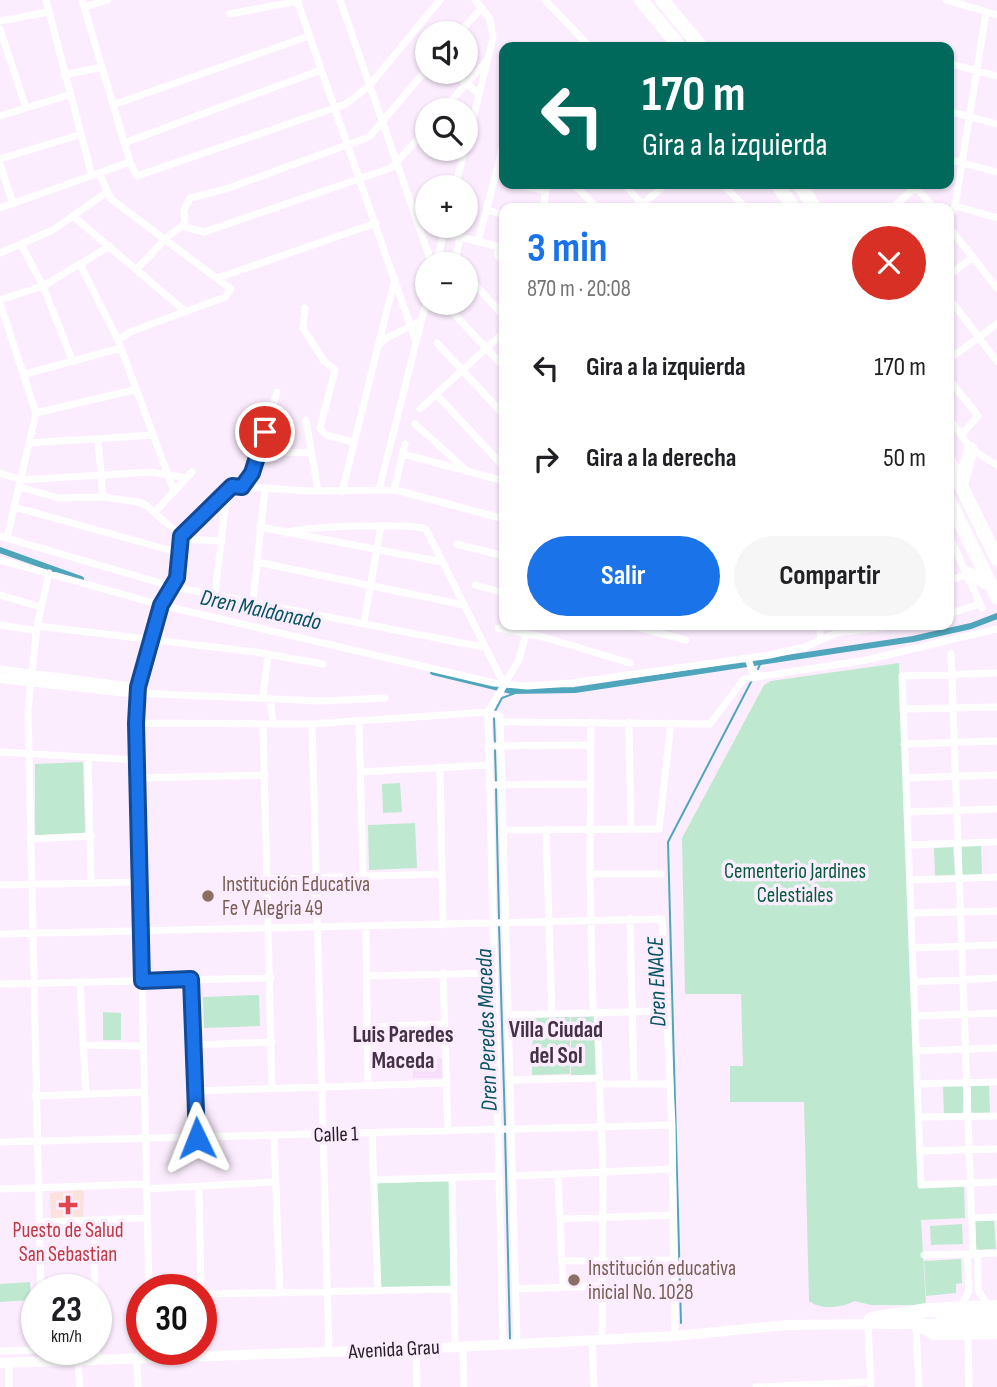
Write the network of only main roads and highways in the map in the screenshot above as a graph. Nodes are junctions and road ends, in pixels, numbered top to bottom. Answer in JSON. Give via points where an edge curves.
{"nodes":[{"id":1,"x":641,"y":0,"type":"edge"},
{"id":2,"x":662,"y":0,"type":"edge"},
{"id":3,"x":676,"y":42,"type":"edge"},
{"id":4,"x":697,"y":42,"type":"edge"},
{"id":5,"x":971,"y":449,"type":"road end"},
{"id":6,"x":954,"y":471,"type":"edge"},
{"id":7,"x":961,"y":484,"type":"junction"},
{"id":8,"x":954,"y":512,"type":"edge"},
{"id":9,"x":997,"y":559,"type":"edge"},
{"id":10,"x":968,"y":575,"type":"road end"},
{"id":11,"x":994,"y":590,"type":"edge"},
{"id":12,"x":0,"y":678,"type":"edge"},
{"id":13,"x":137,"y":690,"type":"road end"},
{"id":14,"x":994,"y":1310,"type":"edge"},
{"id":15,"x":869,"y":1323,"type":"junction"},
{"id":16,"x":997,"y":1323,"type":"edge"},
{"id":17,"x":917,"y":1325,"type":"junction"},
{"id":18,"x":997,"y":1332,"type":"edge"},
{"id":19,"x":217,"y":1353,"type":"edge"},
{"id":20,"x":21,"y":1359,"type":"edge"},
{"id":21,"x":4,"y":1363,"type":"edge"}],
"edges":[{"from":1,"to":3,"type":"highway"},
{"from":2,"to":4,"type":"highway"},
{"from":5,"to":7,"type":"highway"},
{"from":6,"to":7,"type":"highway"},
{"from":7,"to":9,"type":"highway"},
{"from":8,"to":11,"type":"highway"},
{"from":10,"to":11,"type":"highway"},
{"from":12,"to":13,"type":"main road","via":[[31,677]]},
{"from":14,"to":15,"type":"main road","name":"Avenida Grau"},
{"from":14,"to":15,"type":"highway","via":[[959,1308]]},
{"from":15,"to":17,"type":"main road","name":"Avenida Grau"},
{"from":15,"to":19,"type":"main road","name":"Avenida Grau","via":[[808,1321],[675,1335],[416,1349]]},
{"from":16,"to":17,"type":"main road","name":"Avenida Grau"},
{"from":17,"to":18,"type":"highway","via":[[935,1333]]},
{"from":20,"to":21,"type":"main road","name":"Avenida Grau"}]}
